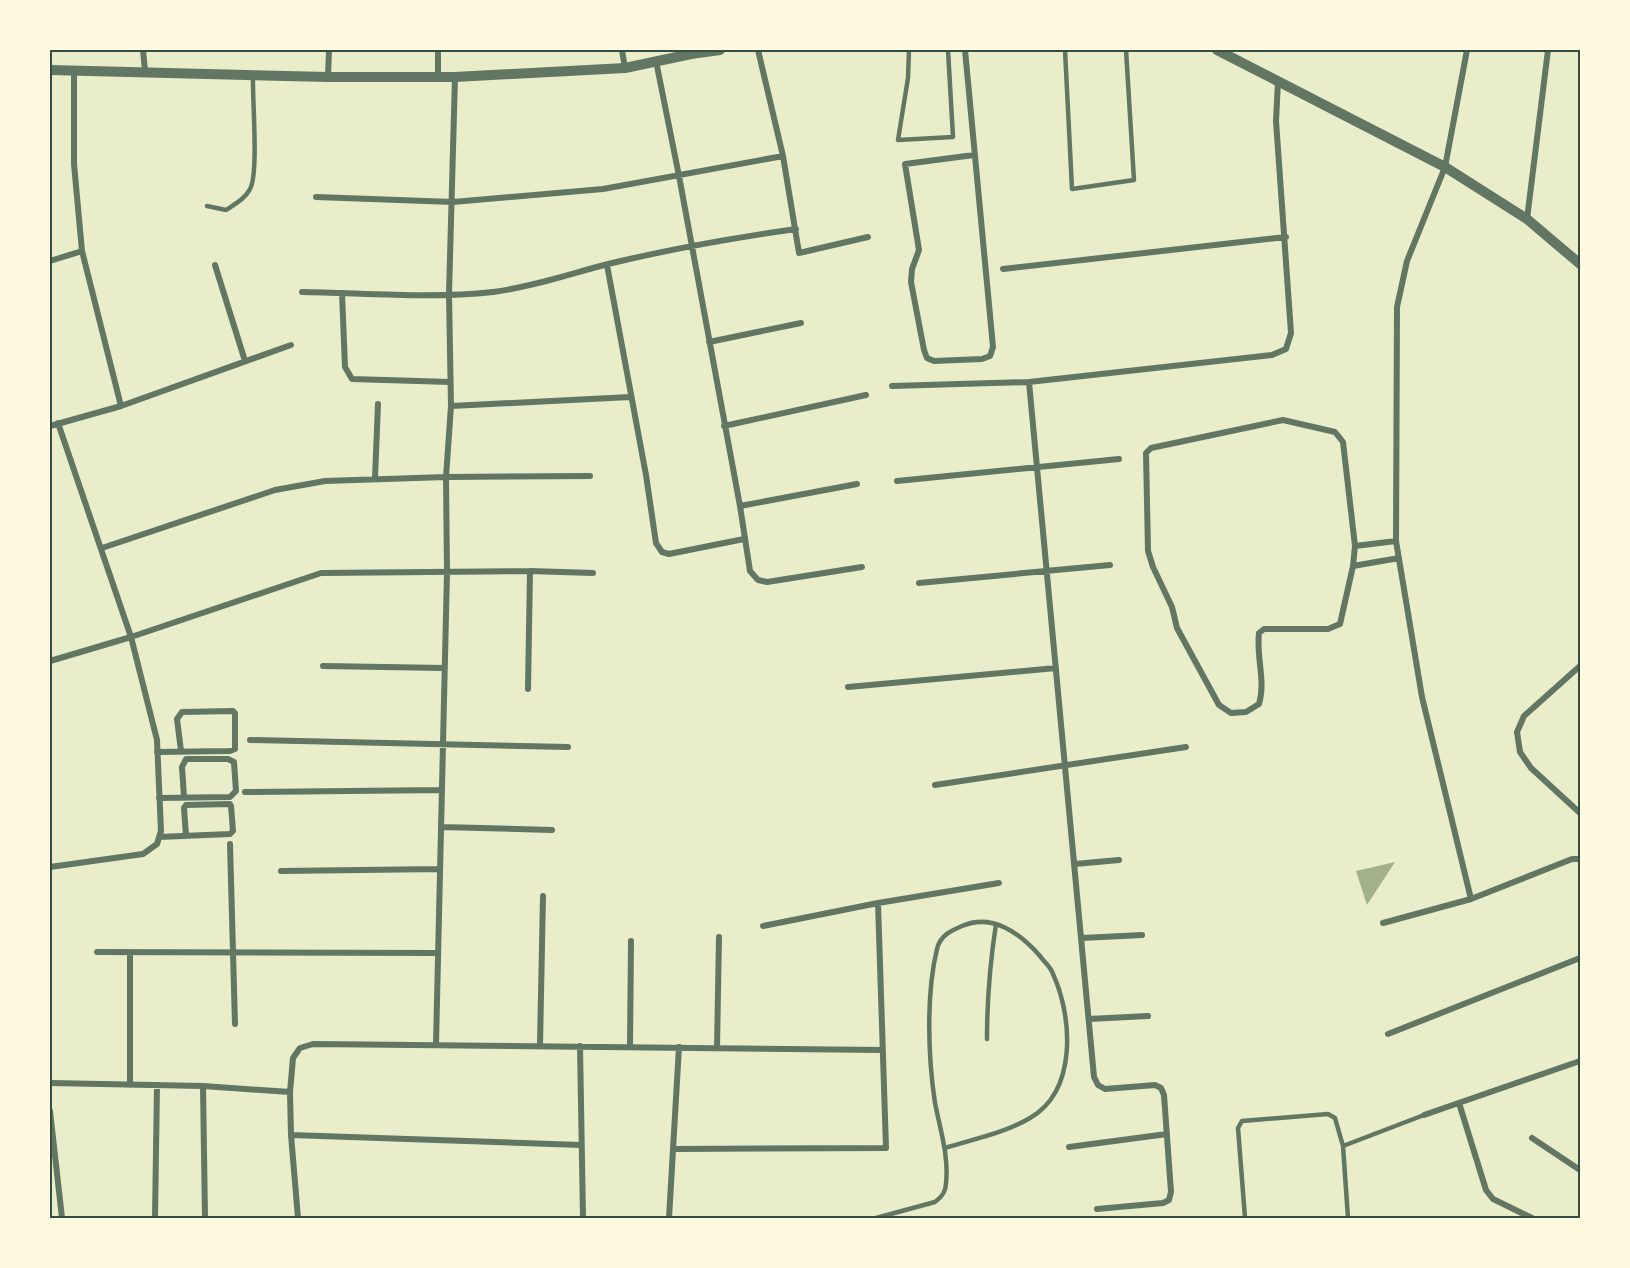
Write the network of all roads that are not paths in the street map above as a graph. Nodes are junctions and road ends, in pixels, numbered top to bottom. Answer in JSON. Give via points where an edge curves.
{"nodes":[{"id":1,"x":143,"y":50,"type":"edge"},
{"id":2,"x":329,"y":50,"type":"edge"},
{"id":3,"x":438,"y":50,"type":"edge"},
{"id":4,"x":622,"y":50,"type":"edge"},
{"id":5,"x":720,"y":50,"type":"edge"},
{"id":6,"x":758,"y":50,"type":"edge"},
{"id":7,"x":909,"y":50,"type":"edge"},
{"id":8,"x":948,"y":50,"type":"edge"},
{"id":9,"x":965,"y":50,"type":"edge"},
{"id":10,"x":1065,"y":50,"type":"edge"},
{"id":11,"x":1126,"y":50,"type":"edge"},
{"id":12,"x":1217,"y":50,"type":"edge"},
{"id":13,"x":1467,"y":50,"type":"edge"},
{"id":14,"x":1548,"y":50,"type":"edge"},
{"id":15,"x":656,"y":61,"type":"junction"},
{"id":16,"x":625,"y":68,"type":"junction"},
{"id":17,"x":50,"y":70,"type":"edge"},
{"id":18,"x":145,"y":71,"type":"junction"},
{"id":19,"x":74,"y":72,"type":"junction"},
{"id":20,"x":253,"y":75,"type":"junction"},
{"id":21,"x":328,"y":77,"type":"junction"},
{"id":22,"x":438,"y":77,"type":"junction"},
{"id":23,"x":456,"y":77,"type":"junction"},
{"id":24,"x":1278,"y":81,"type":"junction"},
{"id":25,"x":974,"y":155,"type":"junction"},
{"id":26,"x":783,"y":156,"type":"junction"},
{"id":27,"x":1444,"y":167,"type":"junction"},
{"id":28,"x":680,"y":176,"type":"junction"},
{"id":29,"x":316,"y":196,"type":"dead end"},
{"id":30,"x":453,"y":202,"type":"junction"},
{"id":31,"x":207,"y":206,"type":"dead end"},
{"id":32,"x":1527,"y":219,"type":"junction"},
{"id":33,"x":796,"y":229,"type":"junction"},
{"id":34,"x":868,"y":237,"type":"dead end"},
{"id":35,"x":1286,"y":237,"type":"junction"},
{"id":36,"x":691,"y":245,"type":"junction"},
{"id":37,"x":82,"y":250,"type":"junction"},
{"id":38,"x":50,"y":261,"type":"edge"},
{"id":39,"x":1581,"y":264,"type":"edge"},
{"id":40,"x":215,"y":265,"type":"dead end"},
{"id":41,"x":607,"y":265,"type":"junction"},
{"id":42,"x":1003,"y":269,"type":"dead end"},
{"id":43,"x":302,"y":292,"type":"dead end"},
{"id":44,"x":342,"y":292,"type":"junction"},
{"id":45,"x":449,"y":294,"type":"junction"},
{"id":46,"x":801,"y":323,"type":"dead end"},
{"id":47,"x":709,"y":342,"type":"junction"},
{"id":48,"x":291,"y":345,"type":"dead end"},
{"id":49,"x":245,"y":361,"type":"junction"},
{"id":50,"x":450,"y":382,"type":"junction"},
{"id":51,"x":1029,"y":382,"type":"junction"},
{"id":52,"x":892,"y":386,"type":"dead end"},
{"id":53,"x":866,"y":395,"type":"dead end"},
{"id":54,"x":630,"y":397,"type":"junction"},
{"id":55,"x":378,"y":404,"type":"dead end"},
{"id":56,"x":121,"y":406,"type":"junction"},
{"id":57,"x":451,"y":406,"type":"junction"},
{"id":58,"x":58,"y":423,"type":"junction"},
{"id":59,"x":50,"y":426,"type":"edge"},
{"id":60,"x":724,"y":426,"type":"junction"},
{"id":61,"x":1119,"y":459,"type":"dead end"},
{"id":62,"x":1037,"y":468,"type":"junction"},
{"id":63,"x":590,"y":476,"type":"dead end"},
{"id":64,"x":446,"y":477,"type":"junction"},
{"id":65,"x":375,"y":478,"type":"junction"},
{"id":66,"x":897,"y":481,"type":"dead end"},
{"id":67,"x":856,"y":484,"type":"dead end"},
{"id":68,"x":740,"y":506,"type":"junction"},
{"id":69,"x":744,"y":539,"type":"junction"},
{"id":70,"x":1396,"y":541,"type":"junction"},
{"id":71,"x":1355,"y":546,"type":"junction"},
{"id":72,"x":102,"y":548,"type":"junction"},
{"id":73,"x":1399,"y":558,"type":"junction"},
{"id":74,"x":1110,"y":565,"type":"dead end"},
{"id":75,"x":1353,"y":566,"type":"junction"},
{"id":76,"x":862,"y":567,"type":"dead end"},
{"id":77,"x":1047,"y":570,"type":"junction"},
{"id":78,"x":530,"y":571,"type":"junction"},
{"id":79,"x":447,"y":572,"type":"junction"},
{"id":80,"x":593,"y":573,"type":"dead end"},
{"id":81,"x":919,"y":583,"type":"dead end"},
{"id":82,"x":131,"y":637,"type":"junction"},
{"id":83,"x":50,"y":661,"type":"edge"},
{"id":84,"x":323,"y":666,"type":"dead end"},
{"id":85,"x":1581,"y":666,"type":"edge"},
{"id":86,"x":444,"y":668,"type":"junction"},
{"id":87,"x":1056,"y":668,"type":"junction"},
{"id":88,"x":848,"y":687,"type":"dead end"},
{"id":89,"x":528,"y":689,"type":"dead end"},
{"id":90,"x":250,"y":740,"type":"dead end"},
{"id":91,"x":443,"y":745,"type":"junction"},
{"id":92,"x":568,"y":747,"type":"dead end"},
{"id":93,"x":1186,"y":747,"type":"dead end"},
{"id":94,"x":157,"y":752,"type":"junction"},
{"id":95,"x":180,"y":752,"type":"junction"},
{"id":96,"x":1065,"y":766,"type":"junction"},
{"id":97,"x":935,"y":785,"type":"dead end"},
{"id":98,"x":441,"y":790,"type":"junction"},
{"id":99,"x":245,"y":792,"type":"dead end"},
{"id":100,"x":184,"y":797,"type":"junction"},
{"id":101,"x":159,"y":798,"type":"junction"},
{"id":102,"x":1581,"y":813,"type":"edge"},
{"id":103,"x":441,"y":827,"type":"junction"},
{"id":104,"x":552,"y":830,"type":"dead end"},
{"id":105,"x":186,"y":836,"type":"junction"},
{"id":106,"x":159,"y":837,"type":"junction"},
{"id":107,"x":230,"y":844,"type":"dead end"},
{"id":108,"x":1119,"y":860,"type":"dead end"},
{"id":109,"x":1581,"y":860,"type":"edge"},
{"id":110,"x":1075,"y":864,"type":"junction"},
{"id":111,"x":50,"y":867,"type":"edge"},
{"id":112,"x":440,"y":869,"type":"junction"},
{"id":113,"x":280,"y":871,"type":"dead end"},
{"id":114,"x":999,"y":883,"type":"dead end"},
{"id":115,"x":543,"y":896,"type":"dead end"},
{"id":116,"x":1471,"y":899,"type":"junction"},
{"id":117,"x":878,"y":903,"type":"junction"},
{"id":118,"x":1383,"y":923,"type":"dead end"},
{"id":119,"x":996,"y":924,"type":"junction"},
{"id":120,"x":763,"y":926,"type":"dead end"},
{"id":121,"x":1142,"y":935,"type":"dead end"},
{"id":122,"x":719,"y":938,"type":"dead end"},
{"id":123,"x":1082,"y":938,"type":"junction"},
{"id":124,"x":632,"y":941,"type":"dead end"},
{"id":125,"x":97,"y":952,"type":"dead end"},
{"id":126,"x":130,"y":952,"type":"junction"},
{"id":127,"x":232,"y":952,"type":"junction"},
{"id":128,"x":438,"y":953,"type":"junction"},
{"id":129,"x":1581,"y":958,"type":"edge"},
{"id":130,"x":1148,"y":1016,"type":"dead end"},
{"id":131,"x":1089,"y":1019,"type":"junction"},
{"id":132,"x":235,"y":1024,"type":"dead end"},
{"id":133,"x":1388,"y":1034,"type":"dead end"},
{"id":134,"x":987,"y":1039,"type":"dead end"},
{"id":135,"x":436,"y":1044,"type":"junction"},
{"id":136,"x":540,"y":1045,"type":"junction"},
{"id":137,"x":580,"y":1046,"type":"junction"},
{"id":138,"x":630,"y":1046,"type":"junction"},
{"id":139,"x":679,"y":1047,"type":"junction"},
{"id":140,"x":717,"y":1048,"type":"junction"},
{"id":141,"x":882,"y":1050,"type":"junction"},
{"id":142,"x":1581,"y":1061,"type":"edge"},
{"id":143,"x":50,"y":1077,"type":"edge"},
{"id":144,"x":50,"y":1083,"type":"edge"},
{"id":145,"x":130,"y":1084,"type":"junction"},
{"id":146,"x":157,"y":1085,"type":"junction"},
{"id":147,"x":203,"y":1086,"type":"junction"},
{"id":148,"x":290,"y":1092,"type":"junction"},
{"id":149,"x":1459,"y":1103,"type":"junction"},
{"id":150,"x":50,"y":1111,"type":"edge"},
{"id":151,"x":1424,"y":1115,"type":"joint"},
{"id":152,"x":1167,"y":1134,"type":"junction"},
{"id":153,"x":291,"y":1135,"type":"junction"},
{"id":154,"x":1532,"y":1138,"type":"dead end"},
{"id":155,"x":581,"y":1145,"type":"junction"},
{"id":156,"x":1343,"y":1146,"type":"junction"},
{"id":157,"x":945,"y":1148,"type":"junction"},
{"id":158,"x":1069,"y":1148,"type":"dead end"},
{"id":159,"x":673,"y":1149,"type":"junction"},
{"id":160,"x":1581,"y":1170,"type":"edge"},
{"id":161,"x":1097,"y":1209,"type":"dead end"},
{"id":162,"x":62,"y":1218,"type":"edge"},
{"id":163,"x":155,"y":1218,"type":"edge"},
{"id":164,"x":205,"y":1218,"type":"edge"},
{"id":165,"x":298,"y":1218,"type":"edge"},
{"id":166,"x":583,"y":1218,"type":"edge"},
{"id":167,"x":669,"y":1218,"type":"edge"},
{"id":168,"x":876,"y":1218,"type":"edge"},
{"id":169,"x":1245,"y":1218,"type":"edge"},
{"id":170,"x":1348,"y":1218,"type":"edge"},
{"id":171,"x":1532,"y":1218,"type":"edge"}],
"edges":[{"from":1,"to":18,"type":"street"},
{"from":2,"to":21,"type":"street"},
{"from":3,"to":22,"type":"street"},
{"from":4,"to":16,"type":"street"},
{"from":5,"to":15,"type":"street"},
{"from":6,"to":26,"type":"street"},
{"from":7,"to":8,"type":"lane","via":[[898,140],[953,136]]},
{"from":9,"to":25,"type":"street"},
{"from":10,"to":11,"type":"lane","via":[[1072,189],[1134,180]]},
{"from":12,"to":24,"type":"street"},
{"from":13,"to":27,"type":"street"},
{"from":14,"to":32,"type":"street"},
{"from":15,"to":16,"type":"street"},
{"from":15,"to":28,"type":"street"},
{"from":16,"to":23,"type":"street"},
{"from":17,"to":19,"type":"street"},
{"from":18,"to":19,"type":"street"},
{"from":18,"to":20,"type":"street"},
{"from":19,"to":37,"type":"street","via":[[74,165]]},
{"from":20,"to":21,"type":"street"},
{"from":20,"to":31,"type":"lane","via":[[252,186],[244,199],[226,210]]},
{"from":21,"to":22,"type":"street"},
{"from":22,"to":23,"type":"street"},
{"from":23,"to":30,"type":"street"},
{"from":24,"to":27,"type":"street"},
{"from":24,"to":35,"type":"street","via":[[1276,121]]},
{"from":25,"to":25,"type":"street","via":[[905,164],[919,250],[911,282],[924,350],[927,358],[934,361],[982,359],[990,356],[993,348]]},
{"from":26,"to":28,"type":"street"},
{"from":26,"to":33,"type":"street"},
{"from":27,"to":32,"type":"street"},
{"from":27,"to":70,"type":"street","via":[[1407,261],[1397,307]]},
{"from":28,"to":30,"type":"street","via":[[603,189]]},
{"from":28,"to":36,"type":"street"},
{"from":29,"to":30,"type":"street"},
{"from":30,"to":45,"type":"street"},
{"from":32,"to":39,"type":"street"},
{"from":33,"to":34,"type":"street","via":[[800,253]]},
{"from":33,"to":36,"type":"street"},
{"from":35,"to":42,"type":"street"},
{"from":35,"to":51,"type":"street","via":[[1291,333],[1286,349],[1272,356]]},
{"from":36,"to":41,"type":"street"},
{"from":36,"to":47,"type":"street"},
{"from":37,"to":38,"type":"street"},
{"from":37,"to":56,"type":"street"},
{"from":40,"to":49,"type":"street"},
{"from":41,"to":45,"type":"street","via":[[532,286]]},
{"from":41,"to":54,"type":"street"},
{"from":43,"to":44,"type":"street"},
{"from":44,"to":45,"type":"street"},
{"from":44,"to":50,"type":"street","via":[[345,367],[352,379]]},
{"from":45,"to":50,"type":"street"},
{"from":46,"to":47,"type":"street"},
{"from":47,"to":60,"type":"street"},
{"from":48,"to":49,"type":"street"},
{"from":49,"to":56,"type":"street"},
{"from":50,"to":57,"type":"street"},
{"from":51,"to":52,"type":"street"},
{"from":51,"to":62,"type":"street"},
{"from":53,"to":60,"type":"street"},
{"from":54,"to":57,"type":"street"},
{"from":54,"to":69,"type":"street","via":[[656,543],[662,552],[669,554]]},
{"from":55,"to":65,"type":"street"},
{"from":56,"to":58,"type":"street"},
{"from":57,"to":64,"type":"street"},
{"from":58,"to":59,"type":"street"},
{"from":58,"to":72,"type":"street"},
{"from":60,"to":68,"type":"street"},
{"from":61,"to":62,"type":"street"},
{"from":62,"to":66,"type":"street"},
{"from":62,"to":77,"type":"street"},
{"from":63,"to":64,"type":"street"},
{"from":64,"to":65,"type":"street"},
{"from":64,"to":79,"type":"street"},
{"from":65,"to":72,"type":"street","via":[[275,490]]},
{"from":67,"to":68,"type":"street"},
{"from":68,"to":69,"type":"street"},
{"from":69,"to":76,"type":"street","via":[[750,571],[758,580],[767,582]]},
{"from":70,"to":71,"type":"street"},
{"from":70,"to":73,"type":"street"},
{"from":71,"to":75,"type":"street"},
{"from":71,"to":75,"type":"street","via":[[1343,442],[1335,432],[1283,420],[1151,448],[1146,453],[1148,551],[1153,567],[1172,607],[1177,628],[1219,705],[1231,713],[1246,712],[1259,705],[1259,633],[1264,629],[1328,629],[1340,624]]},
{"from":72,"to":82,"type":"street"},
{"from":73,"to":75,"type":"street"},
{"from":73,"to":116,"type":"street","via":[[1422,697]]},
{"from":74,"to":77,"type":"street"},
{"from":77,"to":81,"type":"street"},
{"from":77,"to":87,"type":"street"},
{"from":78,"to":79,"type":"street"},
{"from":78,"to":80,"type":"street"},
{"from":78,"to":89,"type":"street"},
{"from":79,"to":82,"type":"street","via":[[321,573]]},
{"from":79,"to":86,"type":"street"},
{"from":82,"to":83,"type":"street"},
{"from":82,"to":94,"type":"street"},
{"from":84,"to":86,"type":"street"},
{"from":85,"to":102,"type":"street","via":[[1524,716],[1517,732],[1520,752],[1531,768]]},
{"from":86,"to":91,"type":"street"},
{"from":87,"to":88,"type":"street"},
{"from":87,"to":96,"type":"street"},
{"from":90,"to":91,"type":"street"},
{"from":91,"to":92,"type":"street"},
{"from":91,"to":98,"type":"street"},
{"from":93,"to":96,"type":"street"},
{"from":94,"to":95,"type":"street"},
{"from":94,"to":101,"type":"street"},
{"from":95,"to":95,"type":"street","via":[[235,749],[233,711],[182,712],[177,719]]},
{"from":96,"to":97,"type":"street"},
{"from":96,"to":110,"type":"street"},
{"from":98,"to":99,"type":"street"},
{"from":98,"to":103,"type":"street"},
{"from":100,"to":100,"type":"street","via":[[233,795],[234,762],[186,759],[182,767]]},
{"from":100,"to":101,"type":"street"},
{"from":101,"to":106,"type":"street"},
{"from":103,"to":104,"type":"street"},
{"from":103,"to":112,"type":"street"},
{"from":105,"to":105,"type":"street","via":[[230,834],[230,804],[186,805]]},
{"from":105,"to":106,"type":"street"},
{"from":106,"to":111,"type":"street","via":[[143,854]]},
{"from":107,"to":127,"type":"street"},
{"from":108,"to":110,"type":"street"},
{"from":109,"to":116,"type":"street","via":[[1572,859]]},
{"from":110,"to":123,"type":"street"},
{"from":112,"to":113,"type":"street"},
{"from":112,"to":128,"type":"street"},
{"from":114,"to":117,"type":"street"},
{"from":115,"to":136,"type":"street"},
{"from":116,"to":118,"type":"street"},
{"from":117,"to":120,"type":"street"},
{"from":117,"to":141,"type":"street"},
{"from":119,"to":134,"type":"lane"},
{"from":119,"to":157,"type":"lane","via":[[967,924],[948,932],[938,942],[933,967],[930,1044],[935,1101]]},
{"from":119,"to":157,"type":"lane","via":[[1011,929],[1053,972],[1062,999],[1067,1043],[1065,1074],[1052,1100],[1031,1118]]},
{"from":121,"to":123,"type":"street"},
{"from":122,"to":140,"type":"street"},
{"from":123,"to":131,"type":"street"},
{"from":124,"to":138,"type":"street"},
{"from":125,"to":126,"type":"street"},
{"from":126,"to":127,"type":"street"},
{"from":126,"to":145,"type":"street"},
{"from":127,"to":128,"type":"street"},
{"from":127,"to":132,"type":"street"},
{"from":128,"to":135,"type":"street"},
{"from":129,"to":133,"type":"street"},
{"from":130,"to":131,"type":"street"},
{"from":131,"to":152,"type":"street","via":[[1098,1085],[1105,1089],[1155,1085],[1161,1088]]},
{"from":135,"to":136,"type":"street"},
{"from":135,"to":148,"type":"street","via":[[313,1044],[300,1048],[293,1058]]},
{"from":136,"to":137,"type":"street"},
{"from":137,"to":138,"type":"street"},
{"from":137,"to":155,"type":"street"},
{"from":138,"to":139,"type":"street"},
{"from":139,"to":140,"type":"street"},
{"from":139,"to":159,"type":"street"},
{"from":140,"to":141,"type":"street"},
{"from":141,"to":159,"type":"street","via":[[886,1148]]},
{"from":142,"to":149,"type":"street"},
{"from":143,"to":144,"type":"street"},
{"from":144,"to":145,"type":"street"},
{"from":145,"to":146,"type":"street"},
{"from":146,"to":147,"type":"street"},
{"from":146,"to":163,"type":"street"},
{"from":147,"to":148,"type":"street"},
{"from":147,"to":164,"type":"street"},
{"from":148,"to":153,"type":"street"},
{"from":149,"to":151,"type":"street"},
{"from":149,"to":171,"type":"street","via":[[1486,1190],[1493,1199]]},
{"from":150,"to":162,"type":"street"},
{"from":151,"to":156,"type":"lane"},
{"from":152,"to":158,"type":"street"},
{"from":152,"to":161,"type":"street","via":[[1172,1192],[1169,1200]]},
{"from":153,"to":155,"type":"street"},
{"from":153,"to":165,"type":"street"},
{"from":154,"to":160,"type":"street"},
{"from":155,"to":166,"type":"street"},
{"from":156,"to":169,"type":"lane","via":[[1335,1118],[1328,1114],[1242,1121],[1239,1128]]},
{"from":156,"to":170,"type":"lane"},
{"from":157,"to":168,"type":"lane","via":[[943,1196],[935,1202]]},
{"from":159,"to":167,"type":"street"}]}
